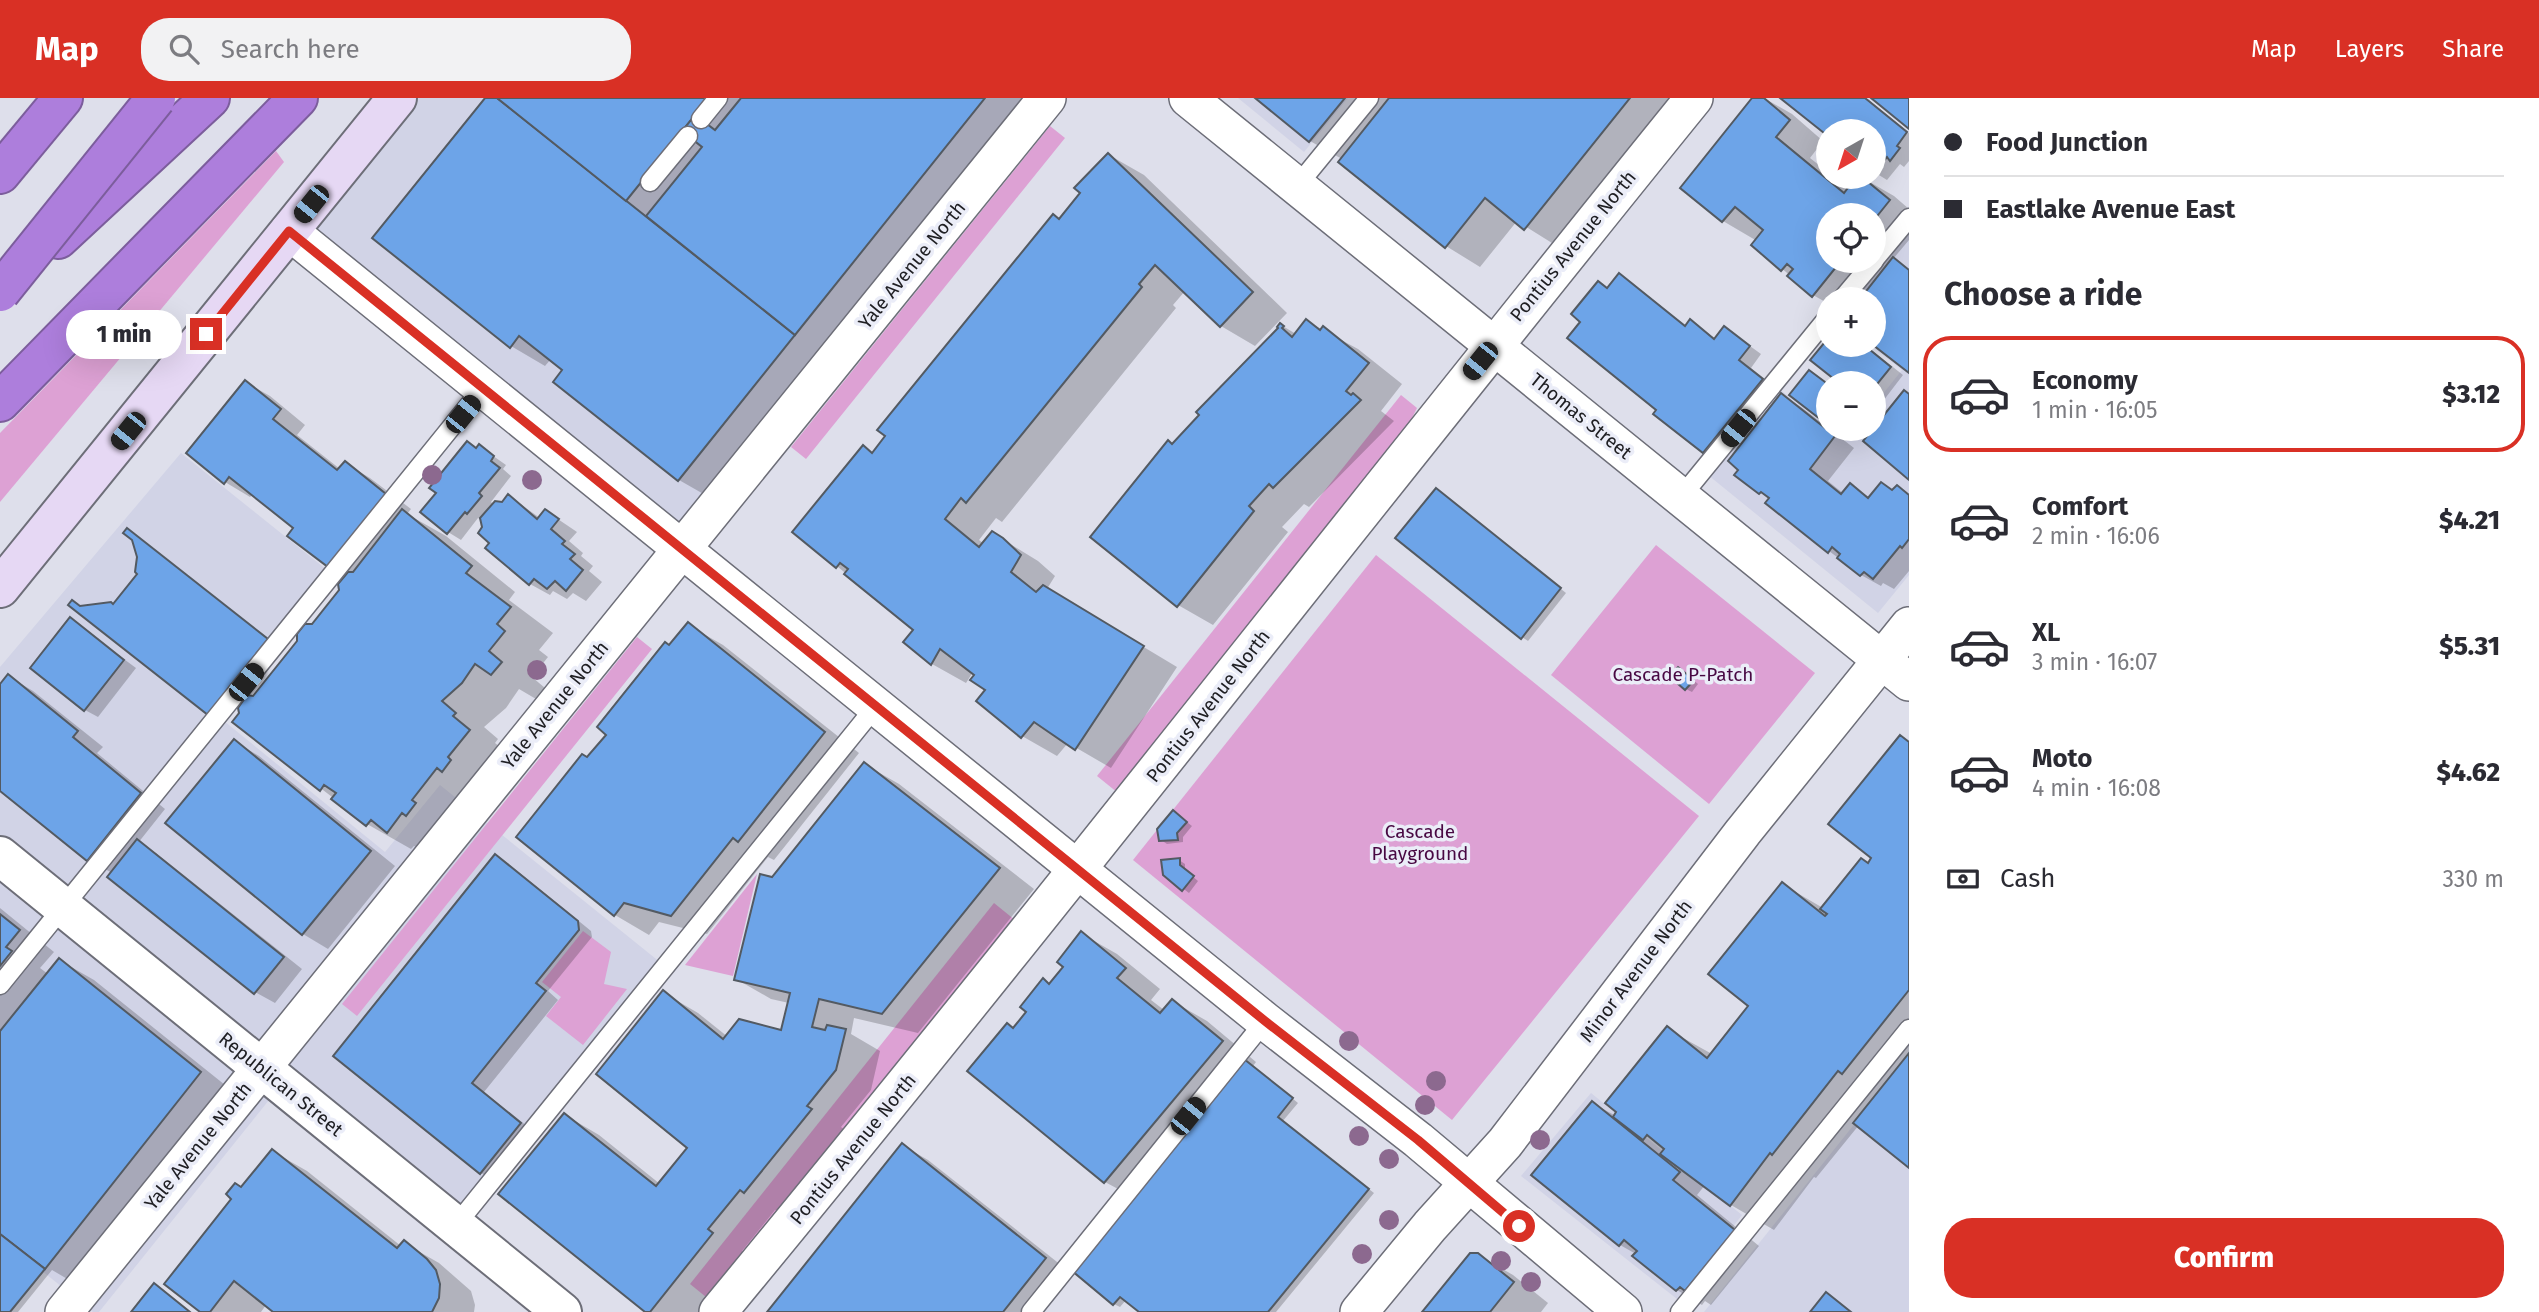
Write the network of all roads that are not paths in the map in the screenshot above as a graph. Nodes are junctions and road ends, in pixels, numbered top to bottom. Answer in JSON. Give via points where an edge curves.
{"nodes":[{"id":1,"x":63,"y":98,"type":"edge"},
{"id":2,"x":138,"y":98,"type":"edge"},
{"id":3,"x":156,"y":98,"type":"edge"},
{"id":4,"x":210,"y":98,"type":"edge"},
{"id":5,"x":298,"y":98,"type":"edge"},
{"id":6,"x":397,"y":98,"type":"edge"},
{"id":7,"x":718,"y":98,"type":"edge"},
{"id":8,"x":1047,"y":98,"type":"edge"},
{"id":9,"x":1188,"y":98,"type":"edge"},
{"id":10,"x":1369,"y":98,"type":"edge"},
{"id":11,"x":1693,"y":98,"type":"edge"},
{"id":12,"x":701,"y":119,"type":"dead end"},
{"id":13,"x":688,"y":136,"type":"dead end"},
{"id":14,"x":0,"y":174,"type":"edge"},
{"id":15,"x":650,"y":182,"type":"dead end"},
{"id":16,"x":1297,"y":187,"type":"junction"},
{"id":17,"x":1909,"y":218,"type":"edge"},
{"id":18,"x":289,"y":231,"type":"junction"},
{"id":19,"x":1886,"y":246,"type":"edge"},
{"id":20,"x":0,"y":271,"type":"edge"},
{"id":21,"x":1863,"y":273,"type":"edge"},
{"id":22,"x":1852,"y":287,"type":"edge"},
{"id":23,"x":0,"y":292,"type":"edge"},
{"id":24,"x":1816,"y":332,"type":"edge"},
{"id":25,"x":1493,"y":345,"type":"junction"},
{"id":26,"x":483,"y":388,"type":"junction"},
{"id":27,"x":0,"y":402,"type":"edge"},
{"id":28,"x":1681,"y":498,"type":"junction"},
{"id":29,"x":682,"y":549,"type":"junction"},
{"id":30,"x":0,"y":589,"type":"edge"},
{"id":31,"x":1909,"y":626,"type":"edge"},
{"id":32,"x":1895,"y":671,"type":"edge"},
{"id":33,"x":876,"y":706,"type":"junction"},
{"id":34,"x":0,"y":856,"type":"edge"},
{"id":35,"x":1078,"y":869,"type":"junction"},
{"id":36,"x":63,"y":907,"type":"junction"},
{"id":37,"x":0,"y":985,"type":"edge"},
{"id":38,"x":1265,"y":1021,"type":"junction"},
{"id":39,"x":1909,"y":1028,"type":"edge"},
{"id":40,"x":262,"y":1068,"type":"junction"},
{"id":41,"x":1469,"y":1183,"type":"junction"},
{"id":42,"x":456,"y":1225,"type":"junction"},
{"id":43,"x":64,"y":1312,"type":"edge"},
{"id":44,"x":562,"y":1312,"type":"edge"},
{"id":45,"x":719,"y":1312,"type":"edge"},
{"id":46,"x":1031,"y":1312,"type":"edge"},
{"id":47,"x":1359,"y":1312,"type":"edge"},
{"id":48,"x":1623,"y":1312,"type":"edge"},
{"id":49,"x":1679,"y":1312,"type":"edge"}],
"edges":[{"from":1,"to":14,"type":"highway"},
{"from":2,"to":20,"type":"highway"},
{"from":3,"to":23,"type":"highway","bridge":true},
{"from":4,"to":23,"type":"highway"},
{"from":5,"to":27,"type":"highway"},
{"from":6,"to":18,"type":"main road"},
{"from":7,"to":12,"type":"lane"},
{"from":8,"to":29,"type":"street","name":"Yale Avenue North"},
{"from":9,"to":16,"type":"street","name":"Thomas Street"},
{"from":10,"to":16,"type":"lane"},
{"from":11,"to":25,"type":"street","name":"Pontius Avenue North"},
{"from":13,"to":15,"type":"lane"},
{"from":16,"to":25,"type":"street","name":"Thomas Street"},
{"from":17,"to":19,"type":"lane"},
{"from":18,"to":26,"type":"street"},
{"from":18,"to":30,"type":"main road"},
{"from":21,"to":22,"type":"lane"},
{"from":24,"to":28,"type":"lane"},
{"from":25,"to":28,"type":"street","name":"Thomas Street"},
{"from":25,"to":35,"type":"street","name":"Pontius Avenue North"},
{"from":26,"to":29,"type":"street"},
{"from":26,"to":36,"type":"lane"},
{"from":28,"to":32,"type":"street","name":"Thomas Street"},
{"from":29,"to":33,"type":"street"},
{"from":29,"to":40,"type":"street","name":"Yale Avenue North"},
{"from":31,"to":32,"type":"street","name":"Minor Avenue North"},
{"from":32,"to":41,"type":"street","name":"Minor Avenue North","via":[[1743,832],[1505,1143]]},
{"from":33,"to":35,"type":"street"},
{"from":33,"to":42,"type":"lane"},
{"from":34,"to":36,"type":"street","name":"Republican Street"},
{"from":35,"to":38,"type":"street"},
{"from":35,"to":45,"type":"street","name":"Pontius Avenue North"},
{"from":36,"to":37,"type":"lane"},
{"from":36,"to":40,"type":"street","name":"Republican Street"},
{"from":38,"to":41,"type":"street"},
{"from":38,"to":46,"type":"lane"},
{"from":39,"to":49,"type":"lane"},
{"from":40,"to":42,"type":"street","name":"Republican Street"},
{"from":40,"to":43,"type":"street","name":"Yale Avenue North"},
{"from":41,"to":47,"type":"street","name":"Minor Avenue North"},
{"from":41,"to":48,"type":"street"},
{"from":42,"to":44,"type":"street","name":"Republican Street"}]}
